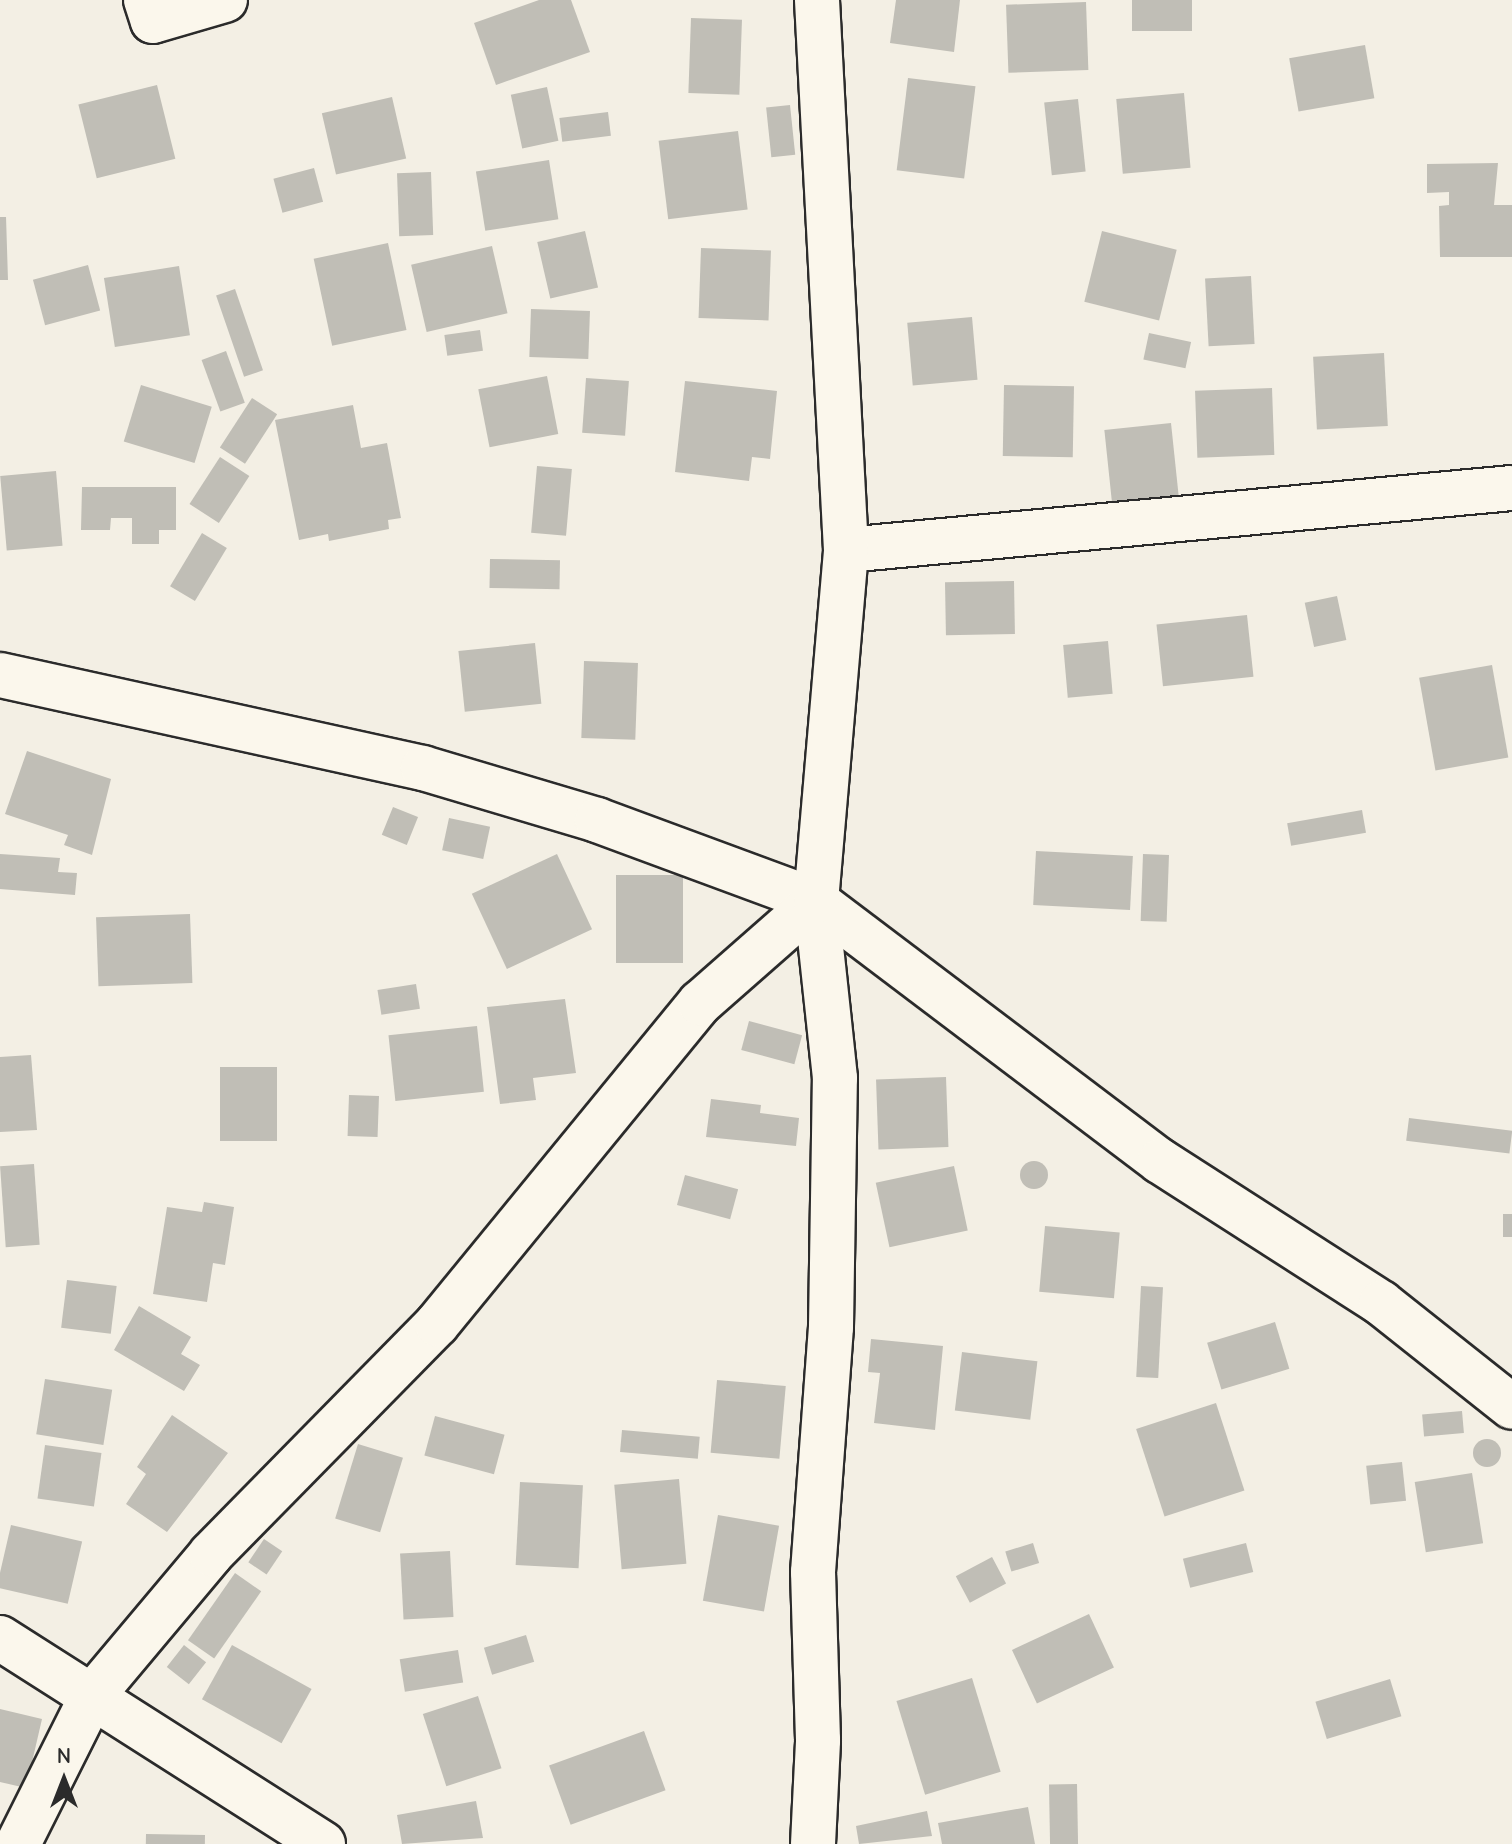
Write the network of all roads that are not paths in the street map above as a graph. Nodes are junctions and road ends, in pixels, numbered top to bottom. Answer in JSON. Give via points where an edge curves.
{"nodes":[{"id":1,"x":146,"y":0,"type":"edge"},
{"id":2,"x":225,"y":0,"type":"edge"},
{"id":3,"x":817,"y":0,"type":"edge"},
{"id":4,"x":1512,"y":488,"type":"edge"},
{"id":5,"x":846,"y":550,"type":"junction"},
{"id":6,"x":0,"y":675,"type":"edge"},
{"id":7,"x":816,"y":901,"type":"junction"},
{"id":8,"x":1512,"y":1407,"type":"edge"},
{"id":9,"x":0,"y":1638,"type":"edge"},
{"id":10,"x":92,"y":1696,"type":"junction"},
{"id":11,"x":18,"y":1844,"type":"edge"},
{"id":12,"x":323,"y":1844,"type":"edge"},
{"id":13,"x":813,"y":1844,"type":"edge"}],
"edges":[{"from":1,"to":2,"type":"street","via":[[153,21]]},
{"from":3,"to":5,"type":"street"},
{"from":4,"to":5,"type":"street"},
{"from":5,"to":7,"type":"street"},
{"from":6,"to":7,"type":"street","via":[[423,768],[597,820]]},
{"from":7,"to":8,"type":"street","via":[[1160,1161],[1381,1303]]},
{"from":7,"to":10,"type":"street","via":[[700,1003],[437,1324],[211,1554]]},
{"from":7,"to":13,"type":"street","via":[[835,1078],[831,1327],[813,1572],[818,1740]]},
{"from":9,"to":10,"type":"street"},
{"from":10,"to":11,"type":"street"},
{"from":10,"to":12,"type":"street"}]}
